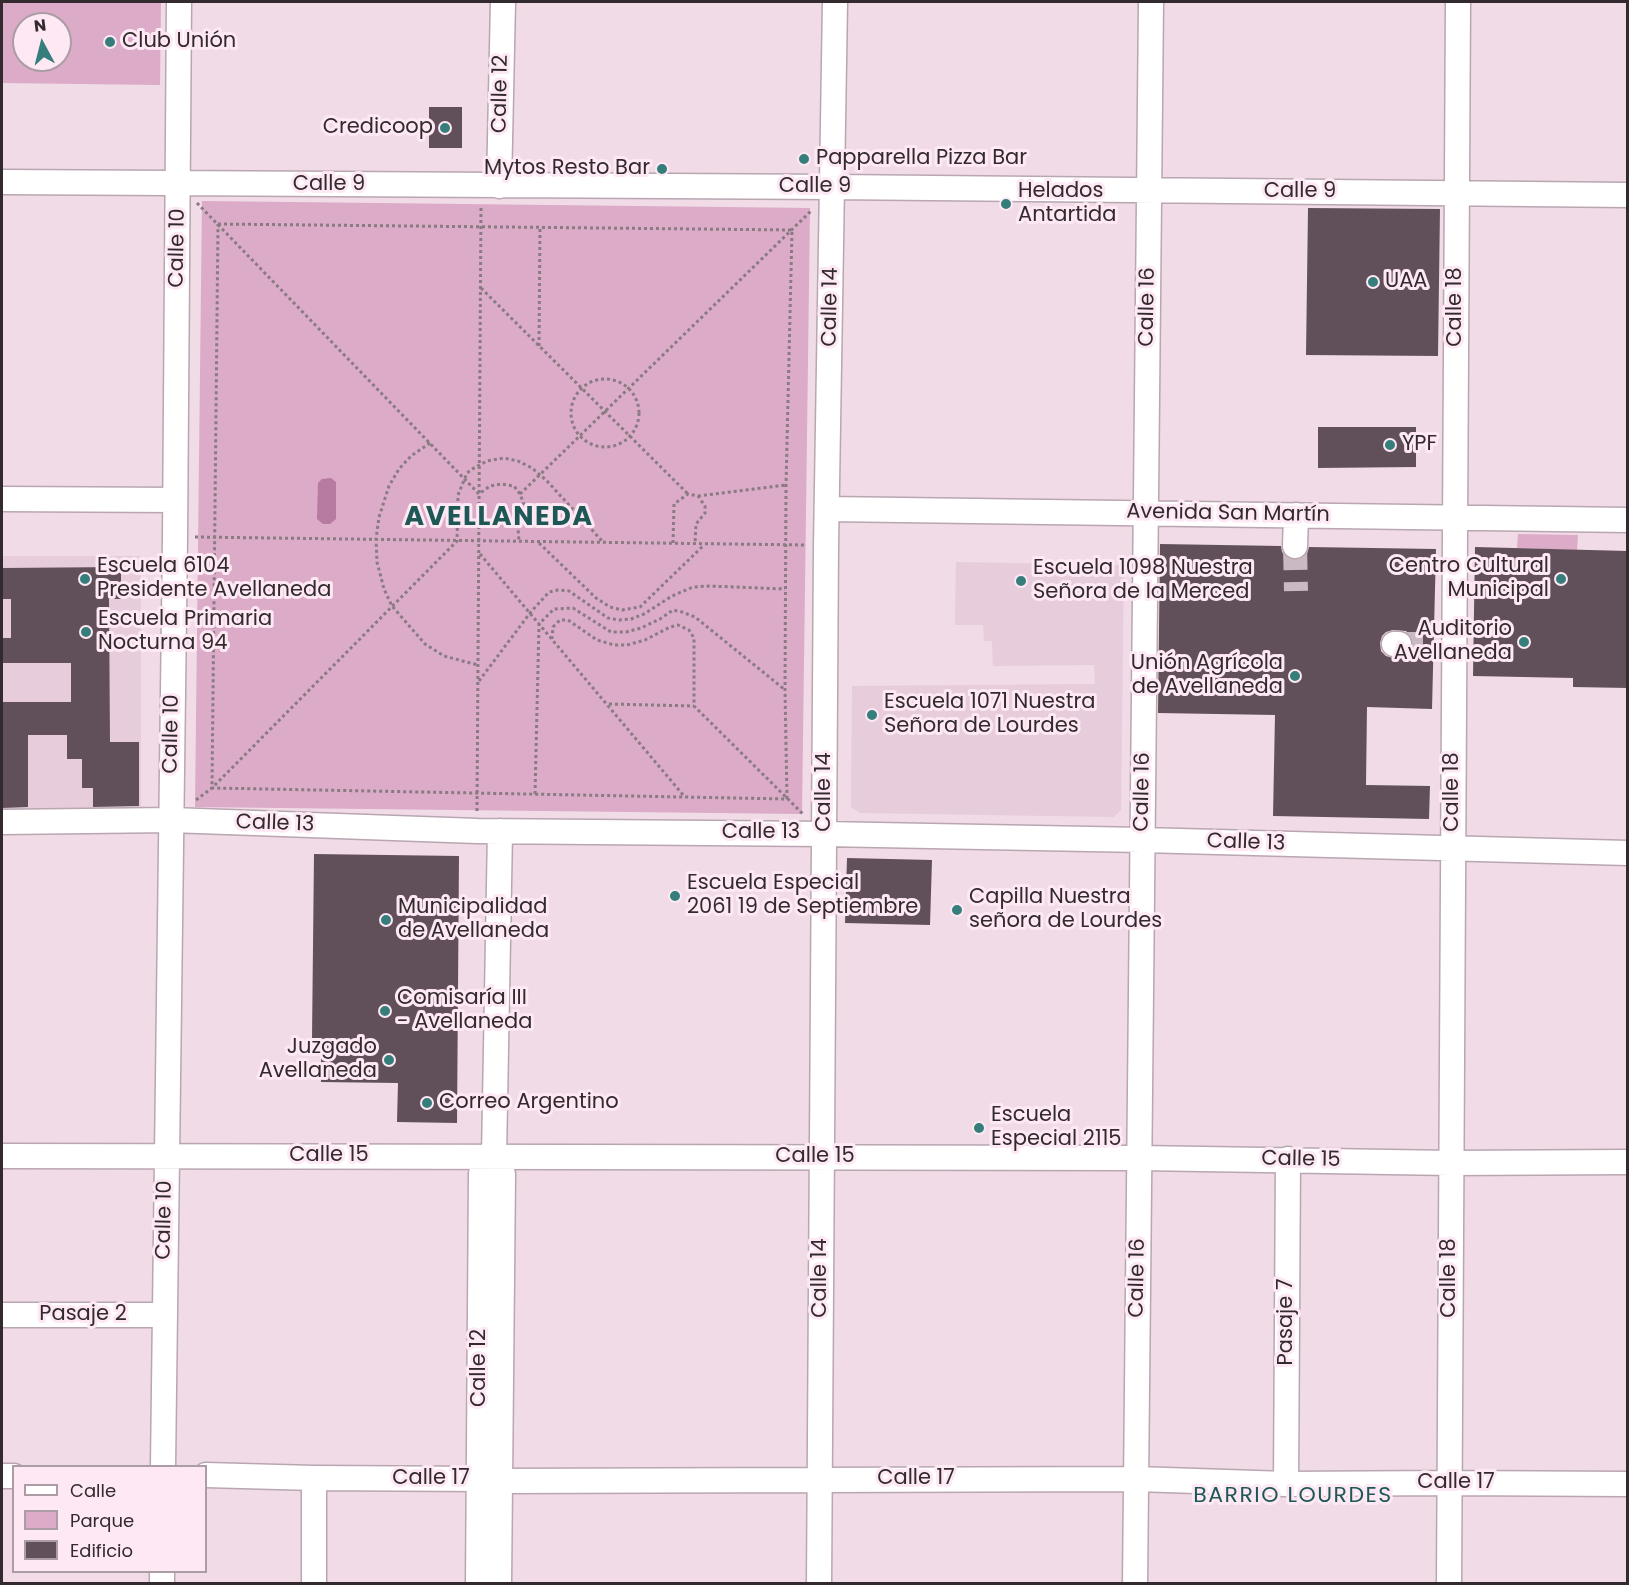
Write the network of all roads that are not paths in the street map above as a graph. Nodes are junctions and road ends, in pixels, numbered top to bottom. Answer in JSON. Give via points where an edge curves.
{"nodes":[{"id":1,"x":179,"y":2,"type":"edge"},
{"id":2,"x":503,"y":2,"type":"edge"},
{"id":3,"x":835,"y":2,"type":"edge"},
{"id":4,"x":1151,"y":2,"type":"edge"},
{"id":5,"x":1458,"y":2,"type":"edge"},
{"id":6,"x":2,"y":182,"type":"edge"},
{"id":7,"x":179,"y":184,"type":"junction"},
{"id":8,"x":490,"y":186,"type":"junction"},
{"id":9,"x":833,"y":187,"type":"junction"},
{"id":10,"x":1149,"y":190,"type":"junction"},
{"id":11,"x":1457,"y":193,"type":"junction"},
{"id":12,"x":1628,"y":195,"type":"edge"},
{"id":13,"x":2,"y":499,"type":"edge"},
{"id":14,"x":175,"y":500,"type":"junction"},
{"id":15,"x":828,"y":508,"type":"junction"},
{"id":16,"x":1145,"y":513,"type":"junction"},
{"id":17,"x":1296,"y":515,"type":"junction"},
{"id":18,"x":1455,"y":517,"type":"junction"},
{"id":19,"x":1628,"y":520,"type":"edge"},
{"id":20,"x":1295,"y":546,"type":"tunnel mouth"},
{"id":21,"x":171,"y":820,"type":"junction"},
{"id":22,"x":2,"y":822,"type":"edge"},
{"id":23,"x":489,"y":831,"type":"junction"},
{"id":24,"x":824,"y":834,"type":"junction"},
{"id":25,"x":1142,"y":840,"type":"junction"},
{"id":26,"x":1453,"y":848,"type":"junction"},
{"id":27,"x":1628,"y":853,"type":"edge"},
{"id":28,"x":2,"y":1156,"type":"edge"},
{"id":29,"x":166,"y":1156,"type":"junction"},
{"id":30,"x":494,"y":1157,"type":"junction"},
{"id":31,"x":822,"y":1157,"type":"junction"},
{"id":32,"x":1139,"y":1158,"type":"junction"},
{"id":33,"x":1288,"y":1160,"type":"junction"},
{"id":34,"x":1628,"y":1162,"type":"edge"},
{"id":35,"x":1451,"y":1163,"type":"junction"},
{"id":36,"x":2,"y":1315,"type":"edge"},
{"id":37,"x":164,"y":1315,"type":"junction"},
{"id":38,"x":163,"y":1465,"type":"edge"},
{"id":39,"x":207,"y":1475,"type":"edge"},
{"id":40,"x":314,"y":1478,"type":"junction"},
{"id":41,"x":819,"y":1479,"type":"junction"},
{"id":42,"x":1136,"y":1479,"type":"junction"},
{"id":43,"x":490,"y":1480,"type":"junction"},
{"id":44,"x":1449,"y":1483,"type":"junction"},
{"id":45,"x":1286,"y":1484,"type":"junction"},
{"id":46,"x":1628,"y":1484,"type":"edge"},
{"id":47,"x":314,"y":1584,"type":"edge"},
{"id":48,"x":478,"y":1584,"type":"edge"},
{"id":49,"x":499,"y":1584,"type":"edge"},
{"id":50,"x":819,"y":1584,"type":"edge"},
{"id":51,"x":1135,"y":1584,"type":"edge"},
{"id":52,"x":1449,"y":1584,"type":"edge"}],
"edges":[{"from":1,"to":7,"type":"street","name":"Calle 10"},
{"from":2,"to":8,"type":"street","name":"Calle 12"},
{"from":3,"to":9,"type":"street","name":"Calle 14"},
{"from":4,"to":10,"type":"street","name":"Calle 16"},
{"from":5,"to":11,"type":"street","name":"Calle 18"},
{"from":6,"to":7,"type":"street","name":"Calle 9"},
{"from":7,"to":8,"type":"street","name":"Calle 9"},
{"from":7,"to":14,"type":"street","name":"Calle 10"},
{"from":8,"to":9,"type":"street","name":"Calle 9"},
{"from":9,"to":10,"type":"street","name":"Calle 9"},
{"from":9,"to":15,"type":"street","name":"Calle 14"},
{"from":10,"to":11,"type":"street","name":"Calle 9"},
{"from":10,"to":16,"type":"street","name":"Calle 16"},
{"from":11,"to":12,"type":"street","name":"Calle 9"},
{"from":11,"to":18,"type":"street","name":"Calle 18"},
{"from":13,"to":14,"type":"street"},
{"from":14,"to":21,"type":"street","name":"Calle 10"},
{"from":15,"to":16,"type":"street","name":"Avenida San Martín"},
{"from":15,"to":24,"type":"street","name":"Calle 14"},
{"from":16,"to":17,"type":"street","name":"Avenida San Martín"},
{"from":16,"to":25,"type":"street","name":"Calle 16"},
{"from":17,"to":18,"type":"street","name":"Avenida San Martín"},
{"from":17,"to":20,"type":"street"},
{"from":18,"to":19,"type":"street","name":"Avenida San Martín"},
{"from":18,"to":26,"type":"street","name":"Calle 18","via":[[1444,644]]},
{"from":21,"to":22,"type":"street","name":"Calle 13"},
{"from":21,"to":23,"type":"street","name":"Calle 13"},
{"from":21,"to":29,"type":"street","name":"Calle 10"},
{"from":23,"to":24,"type":"street","name":"Calle 13"},
{"from":23,"to":30,"type":"street","name":"Calle 12"},
{"from":24,"to":25,"type":"street","name":"Calle 13"},
{"from":24,"to":31,"type":"street","name":"Calle 14"},
{"from":25,"to":26,"type":"street","name":"Calle 13"},
{"from":25,"to":32,"type":"street","name":"Calle 16"},
{"from":26,"to":27,"type":"street","name":"Calle 13"},
{"from":26,"to":35,"type":"street","name":"Calle 18"},
{"from":28,"to":29,"type":"street","name":"Calle 15"},
{"from":29,"to":30,"type":"street","name":"Calle 15"},
{"from":29,"to":37,"type":"street","name":"Calle 10"},
{"from":30,"to":31,"type":"street","name":"Calle 15"},
{"from":30,"to":43,"type":"street","name":"Calle 12","via":[[481,1173]]},
{"from":31,"to":32,"type":"street","name":"Calle 15"},
{"from":31,"to":41,"type":"street","name":"Calle 14"},
{"from":32,"to":33,"type":"street","name":"Calle 15"},
{"from":32,"to":42,"type":"street","name":"Calle 16"},
{"from":33,"to":35,"type":"street","name":"Calle 15"},
{"from":33,"to":45,"type":"street","name":"Pasaje 7"},
{"from":34,"to":35,"type":"street","name":"Calle 15"},
{"from":35,"to":44,"type":"street","name":"Calle 18"},
{"from":36,"to":37,"type":"street","name":"Pasaje 2"},
{"from":37,"to":38,"type":"street","name":"Calle 10"},
{"from":39,"to":40,"type":"street","name":"Calle 17"},
{"from":40,"to":43,"type":"street","name":"Calle 17"},
{"from":40,"to":47,"type":"street"},
{"from":41,"to":42,"type":"street","name":"Calle 17"},
{"from":41,"to":43,"type":"street","name":"Calle 17"},
{"from":41,"to":50,"type":"street","name":"Calle 14"},
{"from":42,"to":45,"type":"street","name":"Calle 17"},
{"from":42,"to":51,"type":"street","name":"Calle 16"},
{"from":43,"to":48,"type":"street","name":"Calle 12"},
{"from":43,"to":49,"type":"street","name":"Calle 12"},
{"from":44,"to":45,"type":"street","name":"Calle 17"},
{"from":44,"to":46,"type":"street","name":"Calle 17"},
{"from":44,"to":52,"type":"street","name":"Calle 18"}]}
